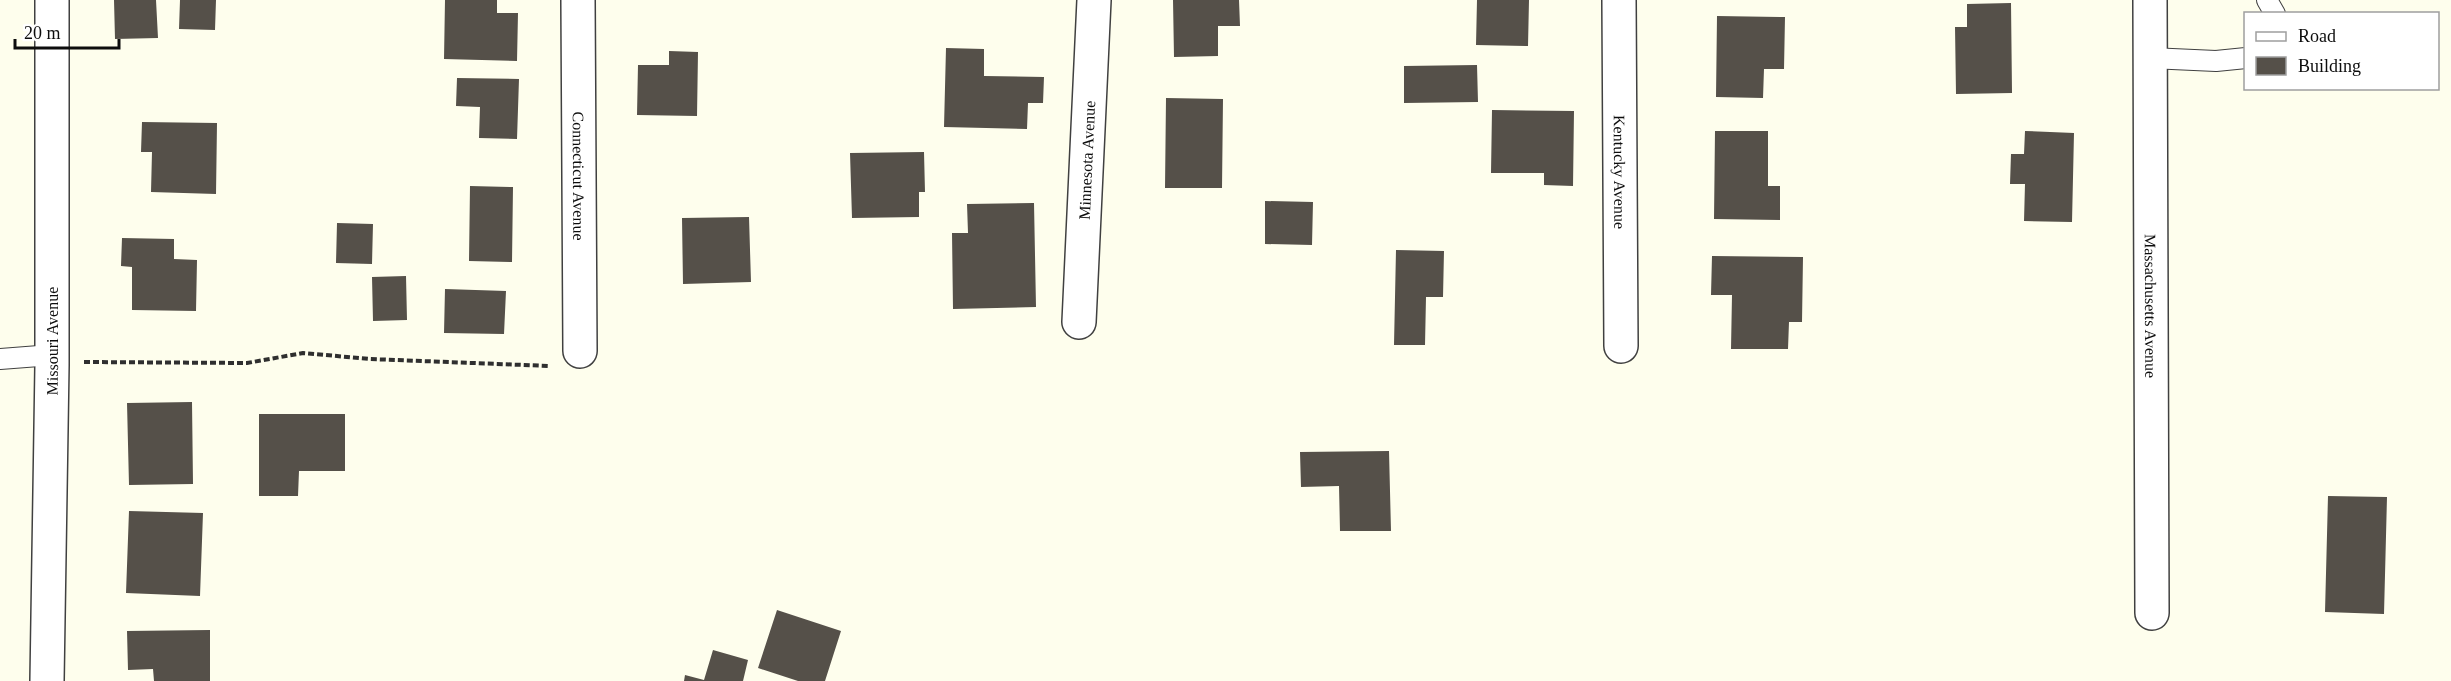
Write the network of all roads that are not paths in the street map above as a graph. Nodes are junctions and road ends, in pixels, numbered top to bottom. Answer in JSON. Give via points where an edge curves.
{"nodes":[{"id":1,"x":52,"y":0,"type":"edge"},
{"id":2,"x":578,"y":0,"type":"edge"},
{"id":3,"x":1094,"y":0,"type":"edge"},
{"id":4,"x":1619,"y":0,"type":"edge"},
{"id":5,"x":2150,"y":0,"type":"edge"},
{"id":6,"x":2150,"y":58,"type":"junction"},
{"id":7,"x":2244,"y":58,"type":"edge"},
{"id":8,"x":1079,"y":322,"type":"dead end"},
{"id":9,"x":1621,"y":346,"type":"dead end"},
{"id":10,"x":580,"y":351,"type":"road end"},
{"id":11,"x":52,"y":355,"type":"junction"},
{"id":12,"x":0,"y":359,"type":"edge"},
{"id":13,"x":2152,"y":613,"type":"dead end"},
{"id":14,"x":47,"y":681,"type":"edge"}],
"edges":[{"from":1,"to":11,"type":"street","name":"Missouri Avenue"},
{"from":2,"to":10,"type":"street","name":"Connecticut Avenue"},
{"from":3,"to":8,"type":"street","name":"Minnesota Avenue"},
{"from":4,"to":9,"type":"street","name":"Kentucky Avenue"},
{"from":5,"to":6,"type":"street","name":"Massachusetts Avenue"},
{"from":6,"to":7,"type":"lane"},
{"from":6,"to":13,"type":"street","name":"Massachusetts Avenue"},
{"from":11,"to":12,"type":"lane"},
{"from":11,"to":14,"type":"street","name":"Missouri Avenue"}]}
